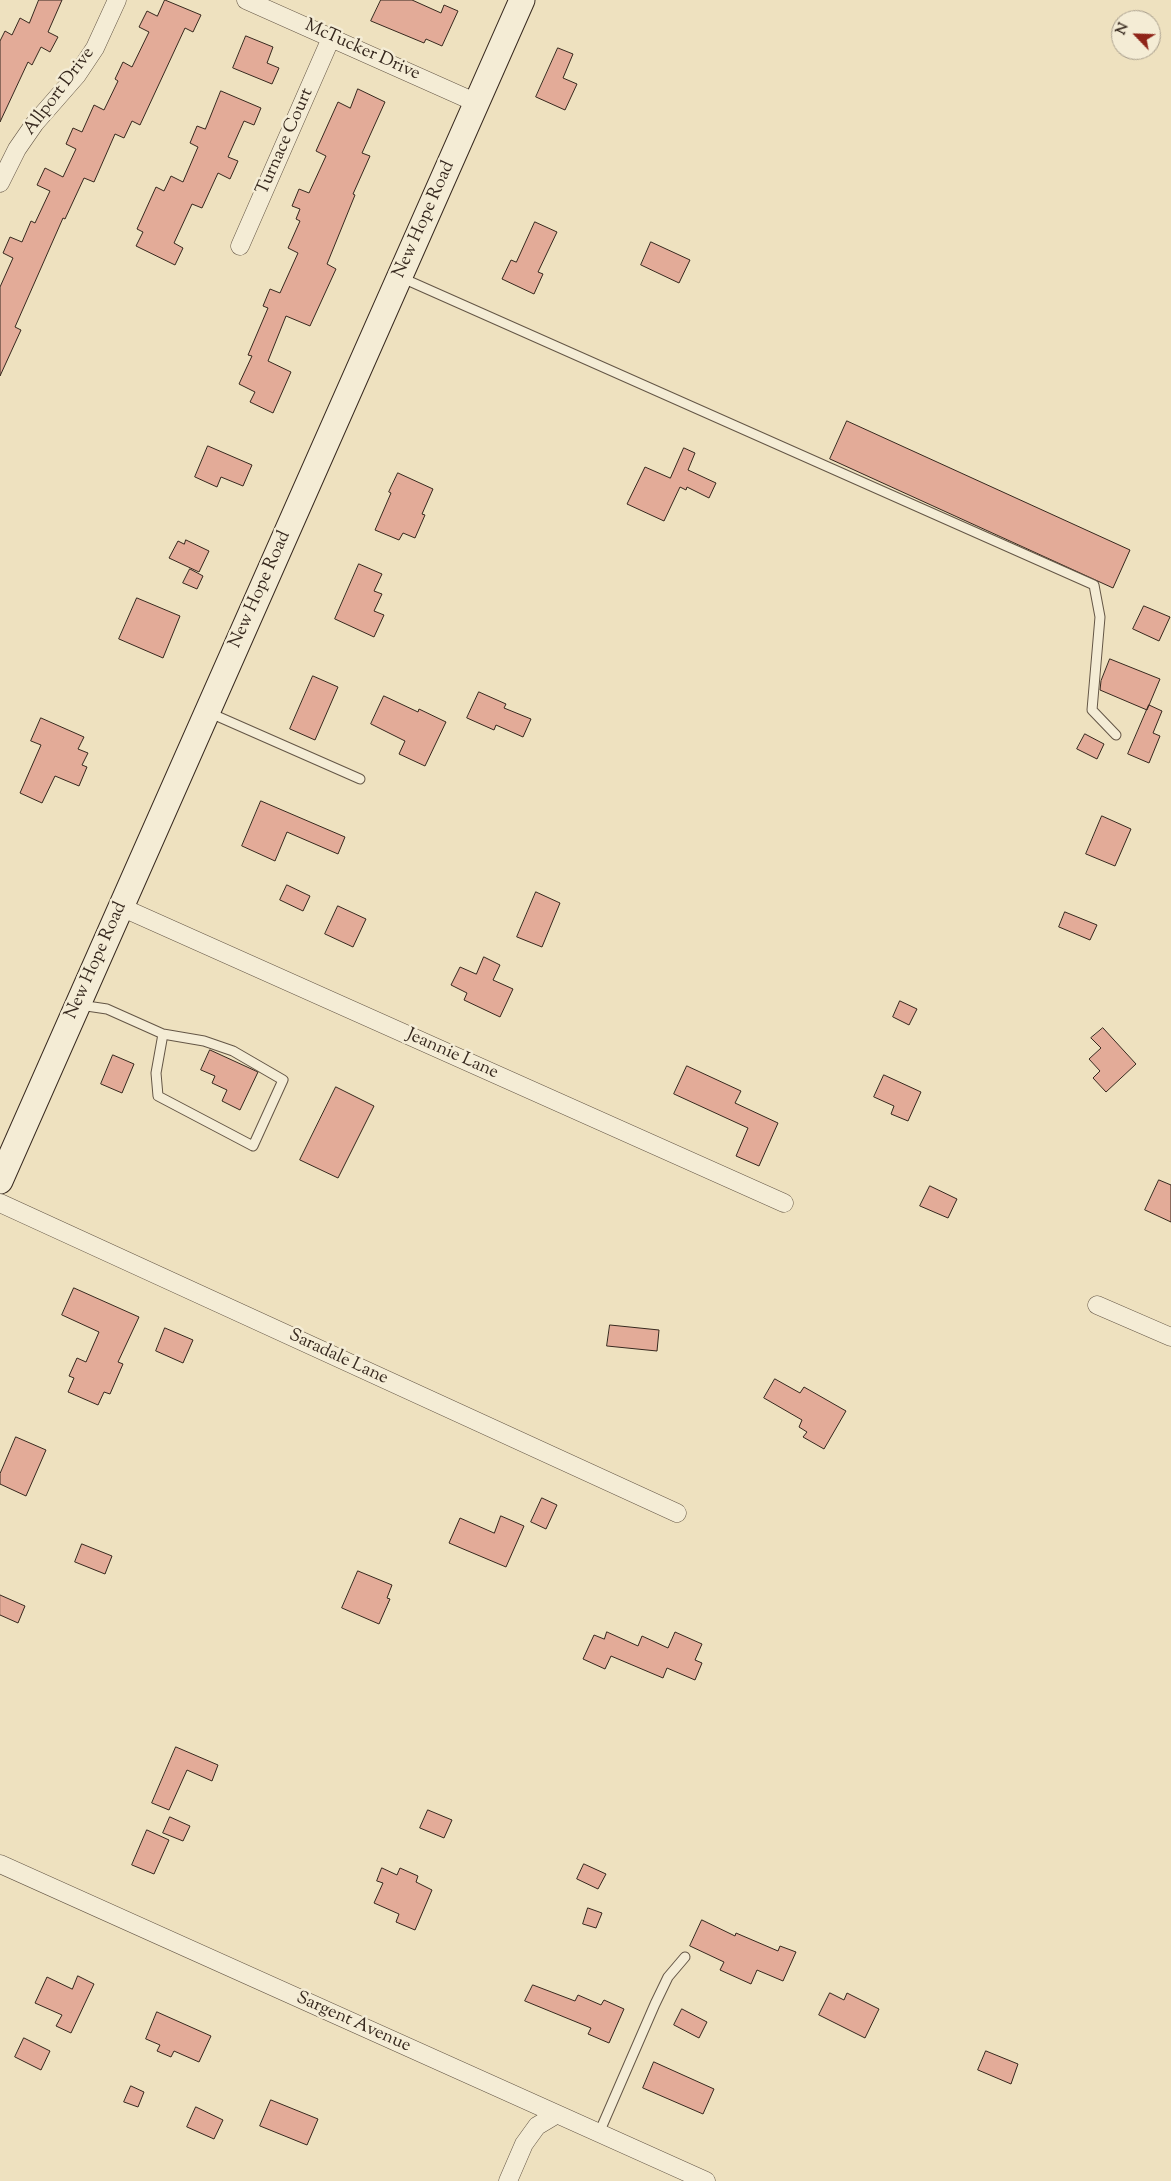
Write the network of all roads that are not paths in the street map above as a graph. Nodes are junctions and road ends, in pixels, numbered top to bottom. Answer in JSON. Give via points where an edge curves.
{"nodes":[{"id":1,"x":117,"y":0,"type":"edge"},
{"id":2,"x":246,"y":0,"type":"edge"},
{"id":3,"x":522,"y":0,"type":"edge"},
{"id":4,"x":331,"y":38,"type":"junction"},
{"id":5,"x":477,"y":103,"type":"junction"},
{"id":6,"x":5,"y":160,"type":"edge"},
{"id":7,"x":0,"y":182,"type":"edge"},
{"id":8,"x":240,"y":246,"type":"dead end"},
{"id":9,"x":400,"y":276,"type":"junction"},
{"id":10,"x":207,"y":712,"type":"junction"},
{"id":11,"x":1116,"y":735,"type":"dead end"},
{"id":12,"x":360,"y":779,"type":"dead end"},
{"id":13,"x":121,"y":908,"type":"junction"},
{"id":14,"x":78,"y":1005,"type":"junction"},
{"id":15,"x":163,"y":1034,"type":"junction"},
{"id":16,"x":0,"y":1181,"type":"edge"},
{"id":17,"x":784,"y":1202,"type":"dead end"},
{"id":18,"x":0,"y":1203,"type":"edge"},
{"id":19,"x":1097,"y":1306,"type":"dead end"},
{"id":20,"x":1171,"y":1337,"type":"edge"},
{"id":21,"x":677,"y":1513,"type":"dead end"},
{"id":22,"x":0,"y":1864,"type":"edge"},
{"id":23,"x":685,"y":1956,"type":"dead end"},
{"id":24,"x":556,"y":2114,"type":"junction"},
{"id":25,"x":598,"y":2133,"type":"junction"},
{"id":26,"x":508,"y":2181,"type":"edge"},
{"id":27,"x":706,"y":2181,"type":"edge"}],
"edges":[{"from":1,"to":6,"type":"street","name":"Allport Drive","via":[[95,48],[77,75]]},
{"from":2,"to":4,"type":"street","name":"McTucker Drive"},
{"from":3,"to":5,"type":"main road","name":"New Hope Road"},
{"from":4,"to":5,"type":"street","name":"McTucker Drive"},
{"from":4,"to":8,"type":"street","name":"Turnace Court"},
{"from":5,"to":9,"type":"main road","name":"New Hope Road"},
{"from":6,"to":7,"type":"street","name":"Allport Drive"},
{"from":9,"to":10,"type":"main road","name":"New Hope Road"},
{"from":9,"to":11,"type":"lane","via":[[1094,586],[1100,617],[1092,710]]},
{"from":10,"to":12,"type":"lane"},
{"from":10,"to":13,"type":"main road","name":"New Hope Road"},
{"from":13,"to":14,"type":"main road","name":"New Hope Road"},
{"from":13,"to":17,"type":"street","name":"Jeannie Lane"},
{"from":14,"to":15,"type":"lane","via":[[107,1009]]},
{"from":14,"to":16,"type":"main road","name":"New Hope Road"},
{"from":15,"to":15,"type":"lane","via":[[204,1041],[233,1052],[283,1080],[253,1146],[158,1096],[156,1073]]},
{"from":18,"to":21,"type":"street","name":"Saradale Lane"},
{"from":19,"to":20,"type":"street"},
{"from":22,"to":24,"type":"street","name":"Sargent Avenue"},
{"from":23,"to":25,"type":"lane","via":[[668,1977]]},
{"from":24,"to":25,"type":"street","name":"Sargent Avenue"},
{"from":24,"to":26,"type":"street","via":[[537,2126],[524,2144]]},
{"from":25,"to":27,"type":"street","name":"Sargent Avenue"}]}
